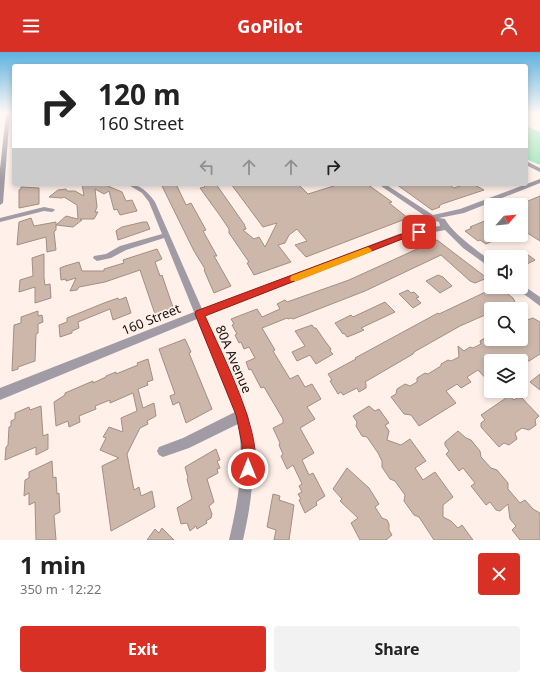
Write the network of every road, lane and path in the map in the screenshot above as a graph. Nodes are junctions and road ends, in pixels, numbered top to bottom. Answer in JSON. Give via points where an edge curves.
{"nodes":[{"id":1,"x":6,"y":136,"type":"edge"},
{"id":2,"x":12,"y":140,"type":"edge"},
{"id":3,"x":5,"y":142,"type":"junction"},
{"id":4,"x":528,"y":164,"type":"edge"},
{"id":5,"x":540,"y":170,"type":"edge"},
{"id":6,"x":540,"y":181,"type":"edge"},
{"id":7,"x":134,"y":186,"type":"edge"},
{"id":8,"x":384,"y":186,"type":"edge"},
{"id":9,"x":527,"y":186,"type":"edge"},
{"id":10,"x":528,"y":186,"type":"edge"},
{"id":11,"x":403,"y":200,"type":"junction"},
{"id":12,"x":0,"y":203,"type":"edge"},
{"id":13,"x":52,"y":210,"type":"dead end"},
{"id":14,"x":462,"y":212,"type":"junction"},
{"id":15,"x":432,"y":217,"type":"junction"},
{"id":16,"x":0,"y":220,"type":"edge"},
{"id":17,"x":423,"y":222,"type":"junction"},
{"id":18,"x":445,"y":226,"type":"junction"},
{"id":19,"x":435,"y":230,"type":"junction"},
{"id":20,"x":166,"y":235,"type":"junction"},
{"id":21,"x":402,"y":236,"type":"junction"},
{"id":22,"x":466,"y":246,"type":"junction"},
{"id":23,"x":97,"y":258,"type":"dead end"},
{"id":24,"x":484,"y":260,"type":"edge"},
{"id":25,"x":528,"y":293,"type":"edge"},
{"id":26,"x":540,"y":302,"type":"edge"},
{"id":27,"x":200,"y":314,"type":"junction"},
{"id":28,"x":0,"y":394,"type":"edge"},
{"id":29,"x":242,"y":415,"type":"junction"},
{"id":30,"x":163,"y":451,"type":"dead end"},
{"id":31,"x":236,"y":540,"type":"edge"}],
"edges":[{"from":1,"to":3,"type":"street"},
{"from":2,"to":3,"type":"street"},
{"from":3,"to":12,"type":"street"},
{"from":4,"to":5,"type":"street"},
{"from":6,"to":10,"type":"street"},
{"from":7,"to":20,"type":"street","name":"80A Avenue","via":[[149,198]]},
{"from":8,"to":11,"type":"street"},
{"from":9,"to":14,"type":"street"},
{"from":11,"to":15,"type":"street"},
{"from":11,"to":17,"type":"street"},
{"from":13,"to":16,"type":"street","via":[[44,209]]},
{"from":14,"to":15,"type":"street"},
{"from":14,"to":18,"type":"street"},
{"from":15,"to":17,"type":"street","name":"160 Street","via":[[424,219]]},
{"from":15,"to":18,"type":"street","via":[[442,221]]},
{"from":17,"to":19,"type":"street","via":[[425,226]]},
{"from":17,"to":21,"type":"street","name":"160 Street"},
{"from":18,"to":19,"type":"street","name":"160 Street","via":[[441,230]]},
{"from":18,"to":22,"type":"street"},
{"from":19,"to":21,"type":"street","name":"160 Street"},
{"from":19,"to":22,"type":"street"},
{"from":20,"to":23,"type":"street"},
{"from":20,"to":27,"type":"street","name":"80A Avenue"},
{"from":21,"to":27,"type":"street","name":"160 Street"},
{"from":22,"to":24,"type":"street"},
{"from":25,"to":26,"type":"street"},
{"from":27,"to":28,"type":"street","name":"160 Street"},
{"from":27,"to":29,"type":"street","name":"80A Avenue"},
{"from":29,"to":30,"type":"street","via":[[185,444]]},
{"from":29,"to":31,"type":"street","name":"80A Avenue","via":[[248,444],[248,477]]}]}
